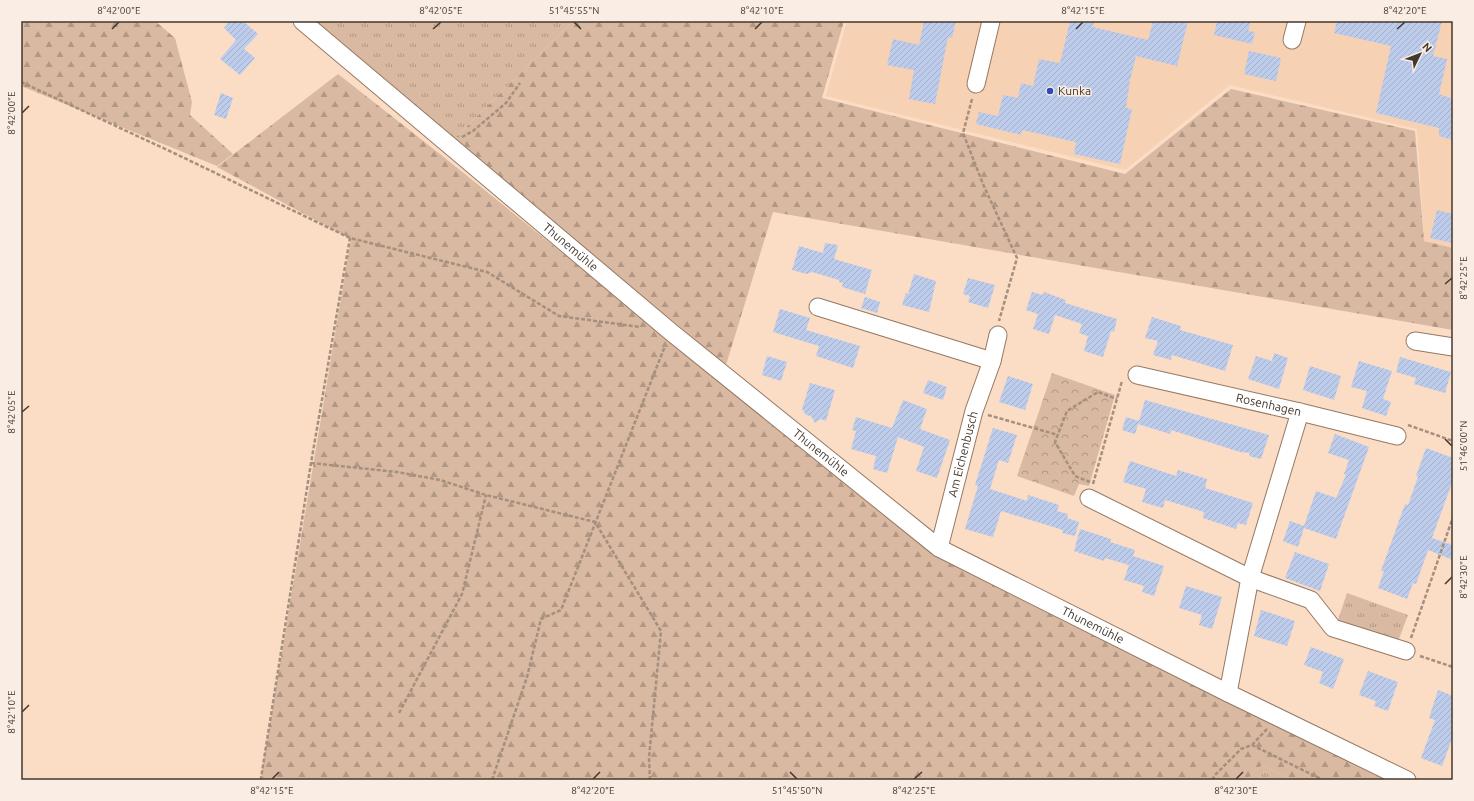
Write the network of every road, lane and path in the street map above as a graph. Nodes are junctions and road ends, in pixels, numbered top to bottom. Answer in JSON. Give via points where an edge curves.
{"nodes":[{"id":1,"x":302,"y":21,"type":"edge"},
{"id":2,"x":991,"y":21,"type":"edge"},
{"id":3,"x":1296,"y":21,"type":"edge"},
{"id":4,"x":1292,"y":40,"type":"dead end"},
{"id":5,"x":21,"y":82,"type":"edge"},
{"id":6,"x":520,"y":83,"type":"dead end"},
{"id":7,"x":976,"y":84,"type":"joint"},
{"id":8,"x":451,"y":145,"type":"junction"},
{"id":9,"x":350,"y":238,"type":"junction"},
{"id":10,"x":818,"y":307,"type":"dead end"},
{"id":11,"x":641,"y":327,"type":"dead end"},
{"id":12,"x":671,"y":332,"type":"junction"},
{"id":13,"x":998,"y":335,"type":"joint"},
{"id":14,"x":1414,"y":341,"type":"dead end"},
{"id":15,"x":1453,"y":347,"type":"edge"},
{"id":16,"x":992,"y":361,"type":"junction"},
{"id":17,"x":1137,"y":375,"type":"joint"},
{"id":18,"x":1117,"y":399,"type":"junction"},
{"id":19,"x":974,"y":411,"type":"junction"},
{"id":20,"x":1300,"y":412,"type":"junction"},
{"id":21,"x":1058,"y":435,"type":"junction"},
{"id":22,"x":1397,"y":436,"type":"joint"},
{"id":23,"x":1453,"y":441,"type":"edge"},
{"id":24,"x":311,"y":463,"type":"junction"},
{"id":25,"x":1091,"y":490,"type":"junction"},
{"id":26,"x":486,"y":495,"type":"junction"},
{"id":27,"x":1453,"y":517,"type":"edge"},
{"id":28,"x":595,"y":522,"type":"junction"},
{"id":29,"x":940,"y":548,"type":"junction"},
{"id":30,"x":1250,"y":578,"type":"junction"},
{"id":31,"x":1406,"y":651,"type":"junction"},
{"id":32,"x":1453,"y":667,"type":"edge"},
{"id":33,"x":1228,"y":693,"type":"junction"},
{"id":34,"x":399,"y":713,"type":"dead end"},
{"id":35,"x":1278,"y":717,"type":"junction"},
{"id":36,"x":1252,"y":745,"type":"junction"},
{"id":37,"x":269,"y":780,"type":"edge"},
{"id":38,"x":492,"y":780,"type":"edge"},
{"id":39,"x":650,"y":780,"type":"edge"},
{"id":40,"x":1212,"y":780,"type":"edge"},
{"id":41,"x":1323,"y":780,"type":"edge"},
{"id":42,"x":1407,"y":780,"type":"edge"}],
"edges":[{"from":1,"to":8,"type":"street","name":"Thunemühle"},
{"from":2,"to":7,"type":"street"},
{"from":3,"to":4,"type":"street"},
{"from":5,"to":9,"type":"path"},
{"from":6,"to":8,"type":"path","via":[[506,103],[474,131]]},
{"from":7,"to":13,"type":"path","via":[[963,133],[1017,258],[998,325]]},
{"from":8,"to":12,"type":"street","name":"Thunemühle"},
{"from":9,"to":11,"type":"path","via":[[487,272],[559,316]]},
{"from":9,"to":24,"type":"path"},
{"from":10,"to":16,"type":"street"},
{"from":12,"to":28,"type":"path"},
{"from":12,"to":29,"type":"street","name":"Thunemühle"},
{"from":13,"to":16,"type":"street","name":"Am Eichenbusch"},
{"from":14,"to":15,"type":"street"},
{"from":16,"to":19,"type":"street","name":"Am Eichenbusch"},
{"from":17,"to":18,"type":"path","via":[[1123,379]]},
{"from":17,"to":20,"type":"street","name":"Rosenhagen"},
{"from":18,"to":21,"type":"path","via":[[1098,392],[1067,411]]},
{"from":18,"to":25,"type":"path"},
{"from":19,"to":21,"type":"path"},
{"from":19,"to":29,"type":"street","name":"Am Eichenbusch"},
{"from":20,"to":22,"type":"street"},
{"from":20,"to":30,"type":"street","name":"Rosenhagen"},
{"from":21,"to":25,"type":"path","via":[[1056,442],[1075,476]]},
{"from":22,"to":23,"type":"path","via":[[1401,422]]},
{"from":24,"to":26,"type":"path","via":[[397,472],[440,480]]},
{"from":24,"to":37,"type":"path","via":[[261,778]]},
{"from":25,"to":30,"type":"street"},
{"from":26,"to":28,"type":"path"},
{"from":26,"to":34,"type":"path","via":[[462,594]]},
{"from":27,"to":31,"type":"path"},
{"from":28,"to":38,"type":"path","via":[[561,610],[541,619],[527,677]]},
{"from":28,"to":39,"type":"path","via":[[661,632],[649,758]]},
{"from":29,"to":33,"type":"street","name":"Thunemühle"},
{"from":30,"to":31,"type":"street","via":[[1311,600],[1333,628]]},
{"from":30,"to":33,"type":"street","name":"Rosenhagen"},
{"from":31,"to":32,"type":"path"},
{"from":33,"to":35,"type":"street","name":"Thunemühle"},
{"from":35,"to":36,"type":"path"},
{"from":35,"to":42,"type":"street","name":"Thunemühle"},
{"from":36,"to":40,"type":"path","via":[[1240,749]]},
{"from":36,"to":41,"type":"path"}]}
